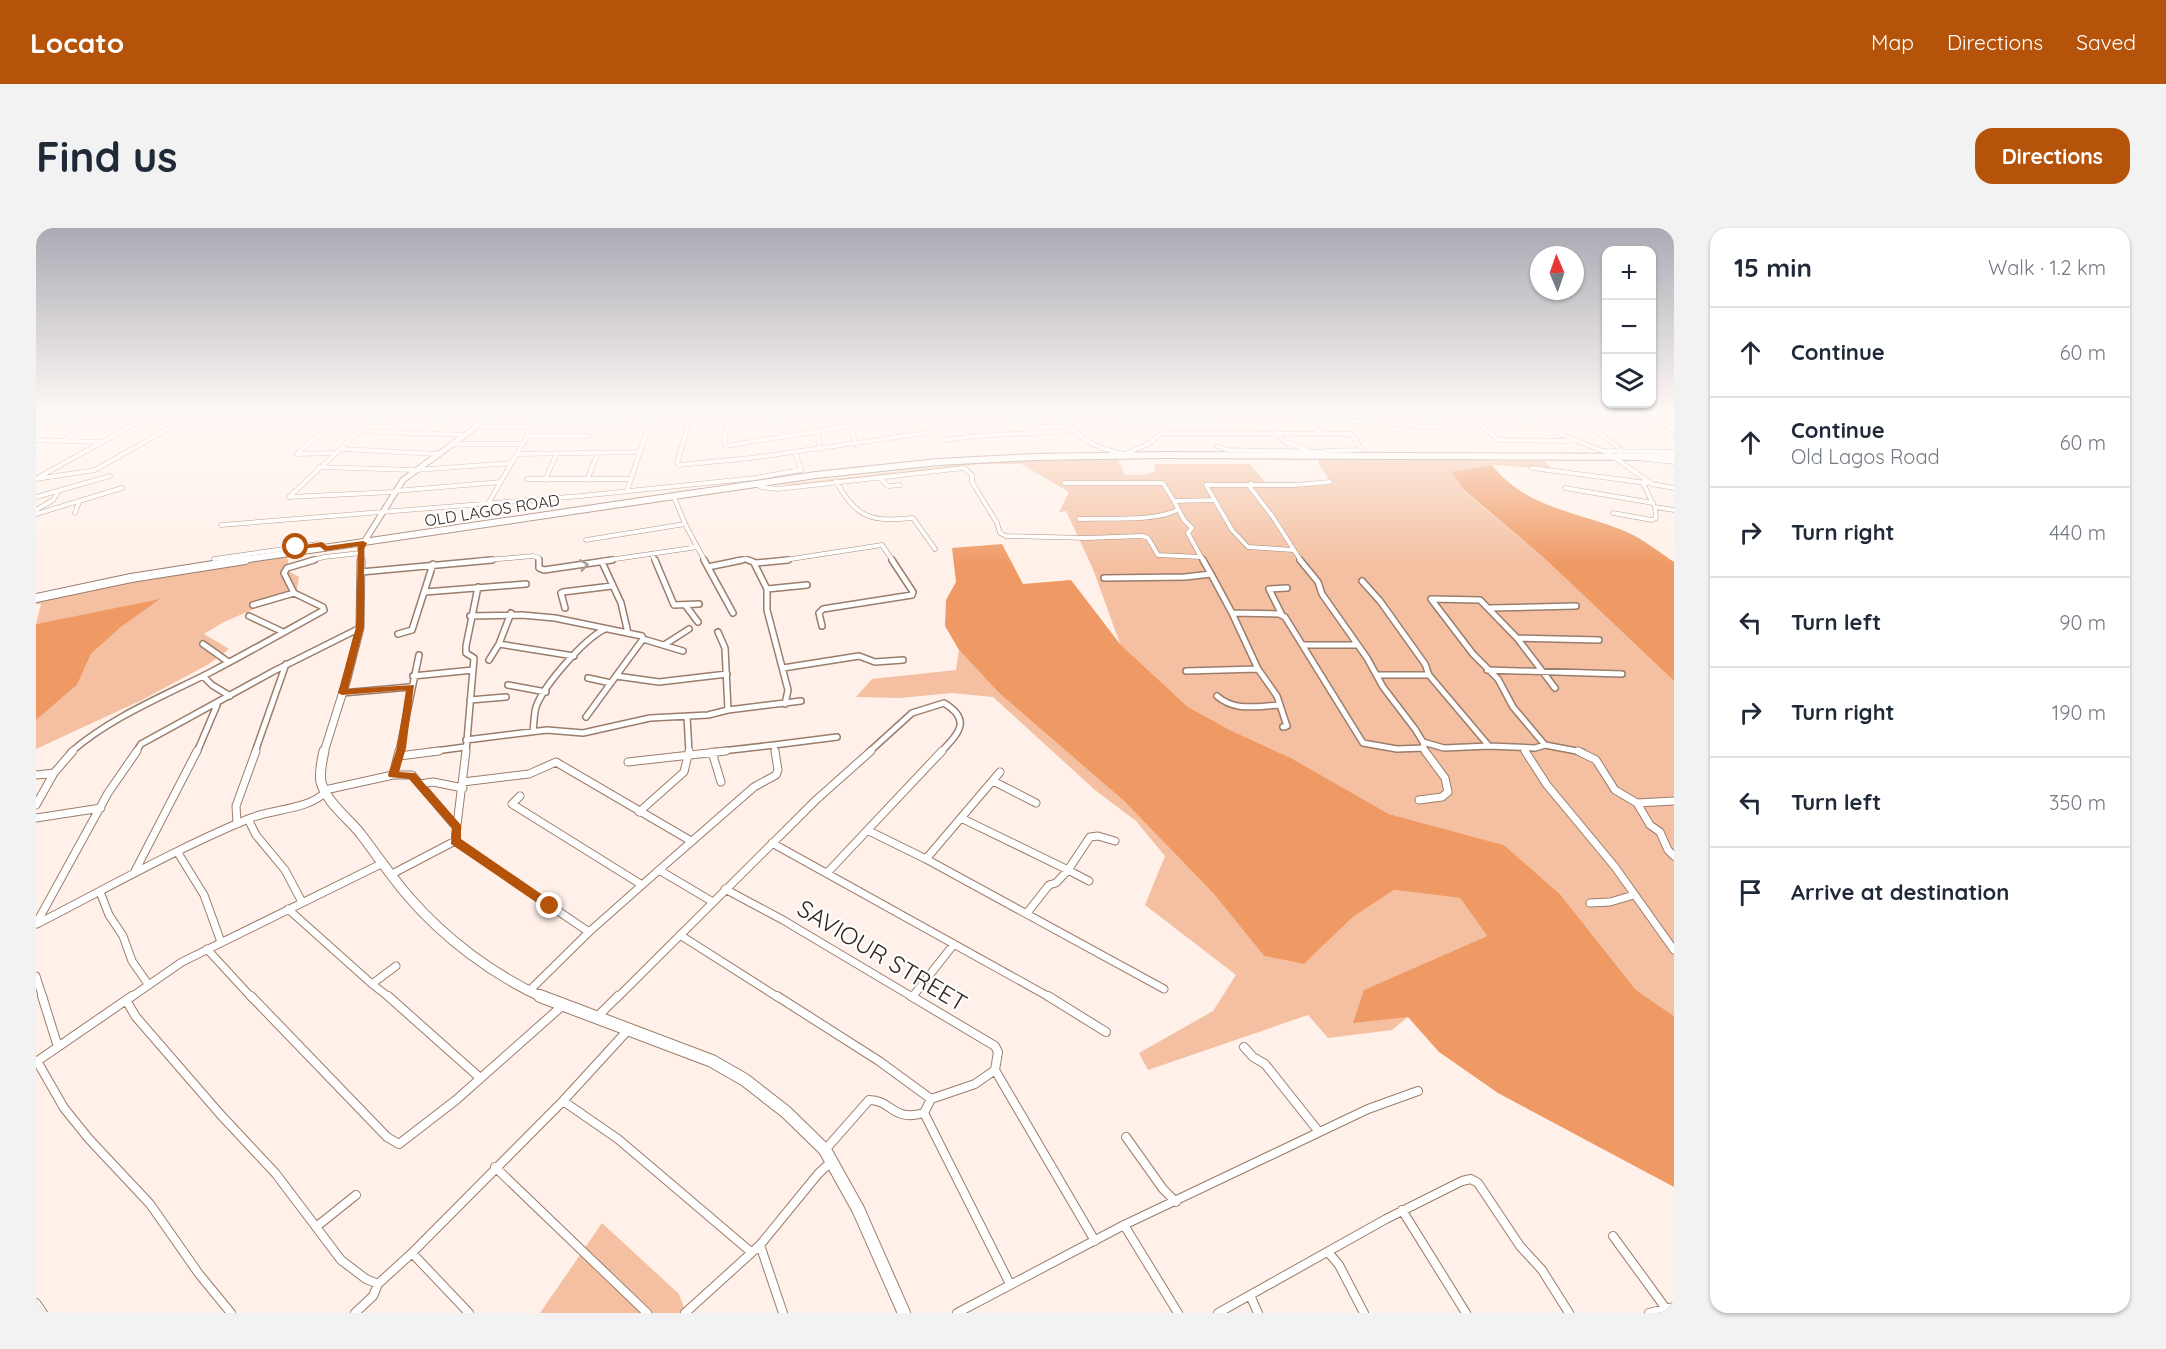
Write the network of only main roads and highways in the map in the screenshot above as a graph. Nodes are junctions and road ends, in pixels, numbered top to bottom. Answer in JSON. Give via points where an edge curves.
{"nodes":[{"id":1,"x":932,"y":463,"type":"edge"},
{"id":2,"x":36,"y":598,"type":"edge"}],
"edges":[{"from":1,"to":2,"type":"main road","name":"OLD LAGOS ROAD","via":[[766,479],[756,484],[362,548],[325,549],[131,578]]}]}
